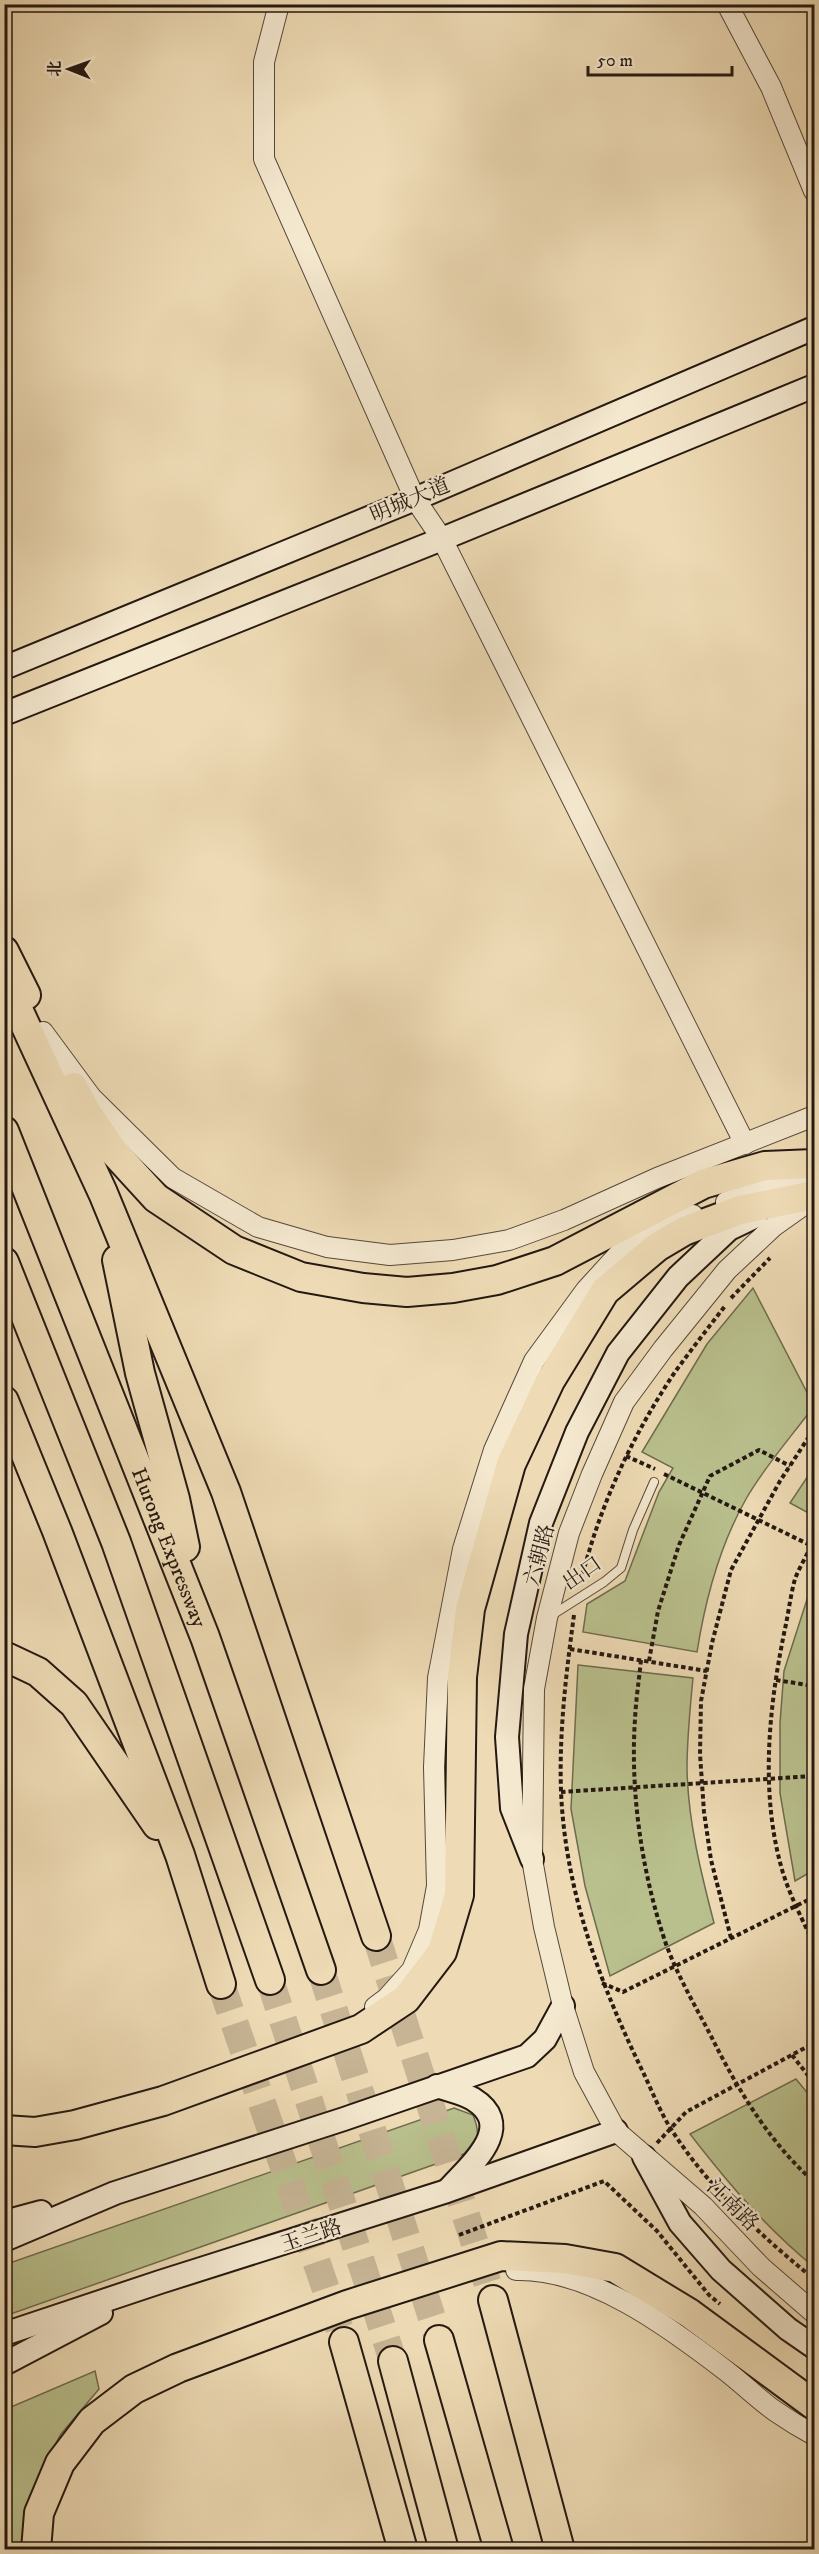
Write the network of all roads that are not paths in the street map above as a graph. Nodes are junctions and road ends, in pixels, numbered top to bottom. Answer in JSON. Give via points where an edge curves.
{"nodes":[{"id":1,"x":279,"y":4,"type":"edge"},
{"id":2,"x":728,"y":4,"type":"edge"},
{"id":3,"x":814,"y":191,"type":"edge"},
{"id":4,"x":814,"y":328,"type":"edge"},
{"id":5,"x":814,"y":386,"type":"edge"},
{"id":6,"x":415,"y":499,"type":"junction"},
{"id":7,"x":442,"y":539,"type":"junction"},
{"id":8,"x":4,"y":668,"type":"edge"},
{"id":9,"x":4,"y":714,"type":"edge"},
{"id":10,"x":4,"y":951,"type":"edge"},
{"id":11,"x":4,"y":979,"type":"edge"},
{"id":12,"x":43,"y":1032,"type":"junction"},
{"id":13,"x":814,"y":1116,"type":"edge"},
{"id":14,"x":4,"y":1131,"type":"edge"},
{"id":15,"x":745,"y":1144,"type":"junction"},
{"id":16,"x":814,"y":1164,"type":"edge"},
{"id":17,"x":814,"y":1170,"type":"edge"},
{"id":18,"x":103,"y":1193,"type":"junction"},
{"id":19,"x":808,"y":1196,"type":"edge"},
{"id":20,"x":4,"y":1262,"type":"edge"},
{"id":21,"x":4,"y":1401,"type":"edge"},
{"id":22,"x":654,"y":1482,"type":"dead end"},
{"id":23,"x":547,"y":1618,"type":"junction"},
{"id":24,"x":205,"y":1637,"type":"junction"},
{"id":25,"x":4,"y":1656,"type":"edge"},
{"id":26,"x":180,"y":1856,"type":"junction"},
{"id":27,"x":532,"y":1859,"type":"junction"},
{"id":28,"x":376,"y":1936,"type":"tunnel mouth"},
{"id":29,"x":321,"y":1970,"type":"tunnel mouth"},
{"id":30,"x":270,"y":1980,"type":"tunnel mouth"},
{"id":31,"x":220,"y":1984,"type":"tunnel mouth"},
{"id":32,"x":563,"y":2006,"type":"junction"},
{"id":33,"x":278,"y":2060,"type":"junction"},
{"id":34,"x":437,"y":2086,"type":"junction"},
{"id":35,"x":4,"y":2130,"type":"edge"},
{"id":36,"x":616,"y":2132,"type":"junction"},
{"id":37,"x":644,"y":2157,"type":"junction"},
{"id":38,"x":447,"y":2191,"type":"junction"},
{"id":39,"x":116,"y":2193,"type":"junction"},
{"id":40,"x":4,"y":2222,"type":"edge"},
{"id":41,"x":4,"y":2240,"type":"edge"},
{"id":42,"x":439,"y":2275,"type":"junction"},
{"id":43,"x":160,"y":2282,"type":"junction"},
{"id":44,"x":493,"y":2300,"type":"tunnel mouth"},
{"id":45,"x":814,"y":2313,"type":"edge"},
{"id":46,"x":4,"y":2334,"type":"edge"},
{"id":47,"x":439,"y":2340,"type":"tunnel mouth"},
{"id":48,"x":344,"y":2342,"type":"tunnel mouth"},
{"id":49,"x":814,"y":2347,"type":"edge"},
{"id":50,"x":393,"y":2361,"type":"tunnel mouth"},
{"id":51,"x":4,"y":2364,"type":"edge"},
{"id":52,"x":359,"y":2396,"type":"junction"},
{"id":53,"x":814,"y":2405,"type":"edge"},
{"id":54,"x":814,"y":2436,"type":"edge"},
{"id":55,"x":36,"y":2550,"type":"edge"},
{"id":56,"x":387,"y":2550,"type":"edge"},
{"id":57,"x":403,"y":2550,"type":"edge"},
{"id":58,"x":444,"y":2550,"type":"edge"},
{"id":59,"x":499,"y":2550,"type":"edge"},
{"id":60,"x":560,"y":2550,"type":"edge"}],
"edges":[{"from":1,"to":6,"type":"street","via":[[264,62],[264,159]]},
{"from":2,"to":3,"type":"street","via":[[771,87]]},
{"from":4,"to":6,"type":"main road","name":"明城大道"},
{"from":5,"to":7,"type":"main road"},
{"from":6,"to":7,"type":"street"},
{"from":6,"to":8,"type":"main road","name":"明城大道"},
{"from":7,"to":9,"type":"main road"},
{"from":7,"to":15,"type":"street"},
{"from":10,"to":12,"type":"highway"},
{"from":11,"to":18,"type":"highway"},
{"from":12,"to":15,"type":"street","via":[[91,1098],[173,1178],[258,1227],[327,1247],[390,1255],[453,1250],[509,1239]]},
{"from":12,"to":16,"type":"highway","via":[[87,1113],[113,1151],[156,1198],[234,1250],[301,1277],[363,1288],[407,1292],[497,1280],[555,1261],[703,1184],[765,1166]]},
{"from":13,"to":15,"type":"street"},
{"from":14,"to":24,"type":"highway","name":"Hurong Expressway"},
{"from":17,"to":33,"type":"street","via":[[654,1229],[627,1245],[586,1290],[534,1361],[494,1450],[467,1538],[438,1678],[434,1767],[437,1886],[429,1930],[412,1970],[387,1998],[351,2024]]},
{"from":18,"to":24,"type":"highway","via":[[140,1373],[175,1499]]},
{"from":18,"to":28,"type":"highway","via":[[226,1492]]},
{"from":19,"to":23,"type":"street","name":"六朝路","via":[[727,1270],[624,1402],[569,1533]]},
{"from":19,"to":27,"type":"main road","via":[[729,1229],[678,1277],[618,1353],[577,1432],[541,1523],[516,1634],[507,1737],[512,1808]]},
{"from":19,"to":33,"type":"highway","via":[[740,1210],[684,1231],[657,1247],[605,1291],[550,1381],[511,1464],[470,1609],[462,1677],[459,1895],[442,1952],[406,1999],[361,2029]]},
{"from":20,"to":30,"type":"highway","via":[[116,1542]]},
{"from":21,"to":26,"type":"highway"},
{"from":22,"to":23,"type":"lane","name":"出口","via":[[621,1568]]},
{"from":23,"to":27,"type":"street","name":"六朝路","via":[[534,1689]]},
{"from":24,"to":29,"type":"highway","name":"Hurong Expressway"},
{"from":25,"to":26,"type":"highway","via":[[38,1672],[74,1704]]},
{"from":26,"to":31,"type":"highway"},
{"from":27,"to":32,"type":"street","name":"六朝路"},
{"from":32,"to":34,"type":"main road","via":[[545,2038],[526,2056]]},
{"from":32,"to":36,"type":"street","name":"六朝路","via":[[584,2072]]},
{"from":33,"to":35,"type":"highway","via":[[163,2101],[75,2125],[35,2132]]},
{"from":34,"to":38,"type":"main road","via":[[473,2099],[487,2113],[492,2130],[487,2147]]},
{"from":34,"to":39,"type":"main road"},
{"from":36,"to":37,"type":"street","name":"江南路"},
{"from":36,"to":38,"type":"main road","name":"玉兰路"},
{"from":37,"to":45,"type":"street","name":"江南路","via":[[703,2206],[761,2267]]},
{"from":37,"to":49,"type":"main road","via":[[680,2223],[721,2270],[752,2300]]},
{"from":38,"to":43,"type":"main road","name":"玉兰路"},
{"from":39,"to":40,"type":"main road"},
{"from":39,"to":41,"type":"main road"},
{"from":42,"to":53,"type":"highway","via":[[501,2256],[565,2259],[615,2268],[689,2313]]},
{"from":42,"to":54,"type":"street","via":[[529,2270],[578,2281],[611,2295],[663,2326]]},
{"from":42,"to":55,"type":"highway","via":[[178,2368],[134,2389],[92,2421],[60,2463],[39,2513]]},
{"from":43,"to":46,"type":"main road","name":"玉兰路"},
{"from":43,"to":51,"type":"main road"},
{"from":44,"to":60,"type":"highway"},
{"from":47,"to":59,"type":"highway"},
{"from":48,"to":52,"type":"highway"},
{"from":50,"to":58,"type":"highway"},
{"from":52,"to":56,"type":"highway"},
{"from":52,"to":57,"type":"highway"}]}
